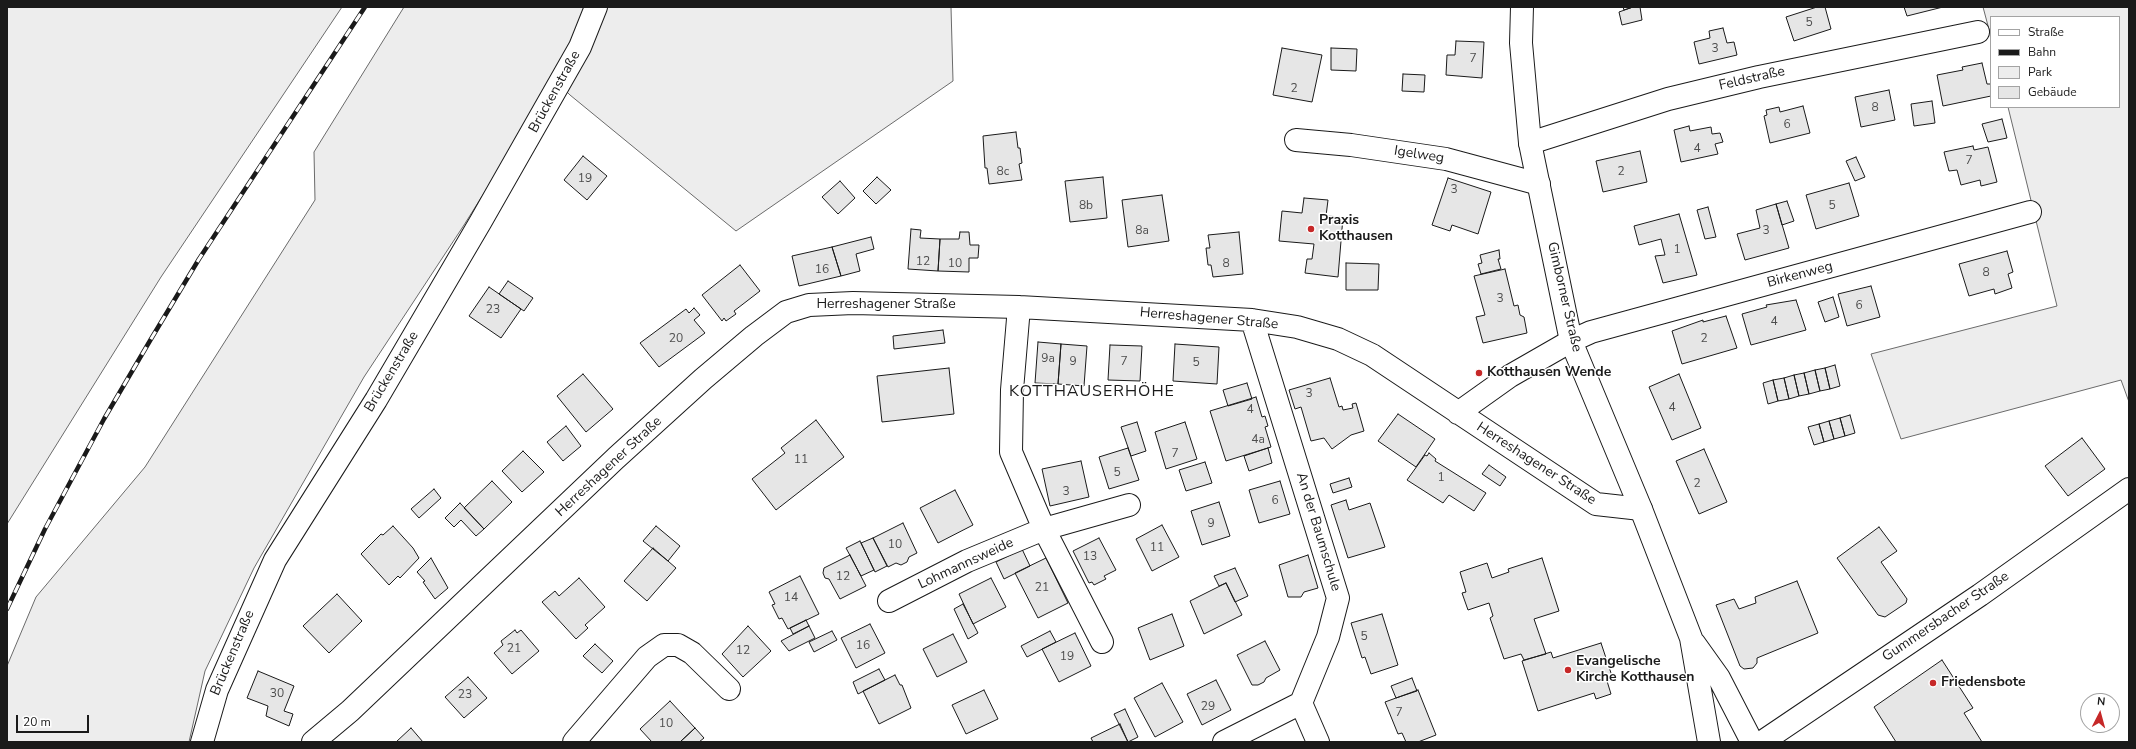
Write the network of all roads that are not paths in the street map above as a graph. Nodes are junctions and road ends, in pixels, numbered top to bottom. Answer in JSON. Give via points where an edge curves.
{"nodes":[{"id":1,"x":596,"y":7,"type":"edge"},
{"id":2,"x":1522,"y":7,"type":"edge"},
{"id":3,"x":1978,"y":32,"type":"dead end"},
{"id":4,"x":1296,"y":140,"type":"dead end"},
{"id":5,"x":1530,"y":143,"type":"junction"},
{"id":6,"x":1539,"y":184,"type":"junction"},
{"id":7,"x":2030,"y":212,"type":"dead end"},
{"id":8,"x":1019,"y":307,"type":"junction"},
{"id":9,"x":1252,"y":320,"type":"junction"},
{"id":10,"x":1571,"y":341,"type":"junction"},
{"id":11,"x":1458,"y":413,"type":"junction"},
{"id":12,"x":2129,"y":489,"type":"edge"},
{"id":13,"x":1129,"y":505,"type":"dead end"},
{"id":14,"x":1641,"y":509,"type":"junction"},
{"id":15,"x":1044,"y":529,"type":"junction"},
{"id":16,"x":889,"y":601,"type":"dead end"},
{"id":17,"x":1692,"y":638,"type":"junction"},
{"id":18,"x":1102,"y":642,"type":"dead end"},
{"id":19,"x":730,"y":689,"type":"dead end"},
{"id":20,"x":1301,"y":703,"type":"junction"},
{"id":21,"x":202,"y":742,"type":"edge"},
{"id":22,"x":313,"y":742,"type":"edge"},
{"id":23,"x":574,"y":742,"type":"edge"},
{"id":24,"x":1224,"y":742,"type":"edge"},
{"id":25,"x":1318,"y":742,"type":"edge"},
{"id":26,"x":1709,"y":742,"type":"edge"},
{"id":27,"x":1752,"y":742,"type":"edge"},
{"id":28,"x":1762,"y":742,"type":"edge"}],
"edges":[{"from":1,"to":21,"type":"street","name":"Brückenstraße","via":[[580,46],[481,221],[376,400],[275,560],[217,690]]},
{"from":2,"to":5,"type":"street","name":"Gimborner Straße","via":[[1521,43]]},
{"from":3,"to":5,"type":"street","name":"Feldstraße","via":[[1759,77],[1668,99]]},
{"from":4,"to":6,"type":"street","name":"Igelweg","via":[[1446,159]]},
{"from":5,"to":6,"type":"street","name":"Gimborner Straße"},
{"from":6,"to":10,"type":"street","name":"Gimborner Straße"},
{"from":7,"to":10,"type":"street","name":"Birkenweg","via":[[1591,332]]},
{"from":8,"to":9,"type":"street","name":"Herreshagener Straße"},
{"from":8,"to":15,"type":"street","via":[[1012,390],[1011,452]]},
{"from":8,"to":22,"type":"street","name":"Herreshagener Straße","via":[[853,303],[809,305],[786,312],[703,379],[616,458],[355,706]]},
{"from":9,"to":11,"type":"street","name":"Herreshagener Straße","via":[[1297,327],[1338,339],[1372,356]]},
{"from":9,"to":20,"type":"street","name":"An der Baumschule","via":[[1338,598],[1328,637]]},
{"from":10,"to":11,"type":"street","name":"Herreshagener Straße","via":[[1510,376]]},
{"from":10,"to":14,"type":"street","name":"Gimborner Straße"},
{"from":11,"to":14,"type":"street","name":"Herreshagener Straße","via":[[1596,504]]},
{"from":12,"to":28,"type":"street","name":"Gummersbacher Straße","via":[[1980,595]]},
{"from":13,"to":15,"type":"street","name":"Lohmannsweide"},
{"from":14,"to":17,"type":"street","name":"Gimborner Straße"},
{"from":15,"to":16,"type":"street","name":"Lohmannsweide","via":[[967,561]]},
{"from":15,"to":18,"type":"street"},
{"from":17,"to":26,"type":"street","name":"Gimborner Straße"},
{"from":17,"to":27,"type":"street","name":"Gimborner Straße","via":[[1719,678]]},
{"from":19,"to":23,"type":"street","via":[[692,653],[678,645],[664,645],[647,657]]},
{"from":20,"to":24,"type":"street"},
{"from":20,"to":25,"type":"street"}]}
